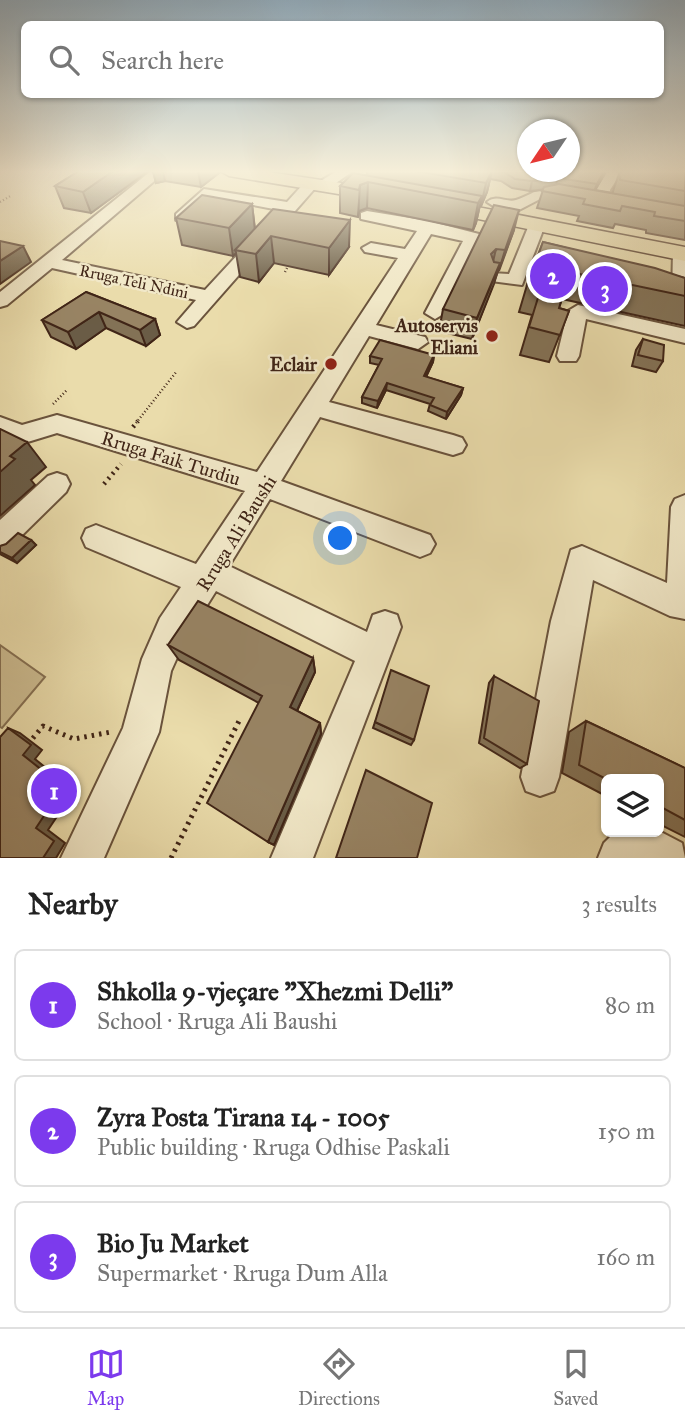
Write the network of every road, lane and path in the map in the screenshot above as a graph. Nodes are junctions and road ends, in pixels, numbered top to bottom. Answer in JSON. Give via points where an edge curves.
{"nodes":[{"id":1,"x":111,"y":211,"type":"edge"},
{"id":2,"x":189,"y":211,"type":"edge"},
{"id":3,"x":286,"y":211,"type":"edge"},
{"id":4,"x":422,"y":211,"type":"edge"},
{"id":5,"x":457,"y":211,"type":"edge"},
{"id":6,"x":511,"y":211,"type":"edge"},
{"id":7,"x":367,"y":216,"type":"dead end"},
{"id":8,"x":183,"y":217,"type":"edge"},
{"id":9,"x":432,"y":218,"type":"junction"},
{"id":10,"x":537,"y":225,"type":"junction"},
{"id":11,"x":371,"y":248,"type":"dead end"},
{"id":12,"x":683,"y":254,"type":"edge"},
{"id":13,"x":247,"y":255,"type":"junction"},
{"id":14,"x":408,"y":256,"type":"junction"},
{"id":15,"x":49,"y":262,"type":"junction"},
{"id":16,"x":285,"y":272,"type":"dead end"},
{"id":17,"x":506,"y":279,"type":"dead end"},
{"id":18,"x":685,"y":296,"type":"edge"},
{"id":19,"x":209,"y":297,"type":"junction"},
{"id":20,"x":0,"y":301,"type":"edge"},
{"id":21,"x":435,"y":313,"type":"dead end"},
{"id":22,"x":187,"y":322,"type":"dead end"},
{"id":23,"x":365,"y":328,"type":"junction"},
{"id":24,"x":685,"y":337,"type":"edge"},
{"id":25,"x":418,"y":342,"type":"dead end"},
{"id":26,"x":568,"y":356,"type":"dead end"},
{"id":27,"x":177,"y":371,"type":"dead end"},
{"id":28,"x":316,"y":407,"type":"junction"},
{"id":29,"x":10,"y":430,"type":"edge"},
{"id":30,"x":121,"y":442,"type":"junction"},
{"id":31,"x":453,"y":445,"type":"dead end"},
{"id":32,"x":0,"y":453,"type":"edge"},
{"id":33,"x":57,"y":484,"type":"dead end"},
{"id":34,"x":265,"y":486,"type":"junction"},
{"id":35,"x":685,"y":507,"type":"edge"},
{"id":36,"x":0,"y":538,"type":"edge"},
{"id":37,"x":96,"y":538,"type":"dead end"},
{"id":38,"x":420,"y":544,"type":"dead end"},
{"id":39,"x":208,"y":578,"type":"junction"},
{"id":40,"x":146,"y":700,"type":"junction"},
{"id":41,"x":241,"y":717,"type":"dead end"},
{"id":42,"x":22,"y":751,"type":"edge"},
{"id":43,"x":540,"y":777,"type":"dead end"},
{"id":44,"x":82,"y":858,"type":"edge"},
{"id":45,"x":171,"y":858,"type":"edge"},
{"id":46,"x":292,"y":858,"type":"edge"},
{"id":47,"x":620,"y":858,"type":"edge"},
{"id":48,"x":667,"y":858,"type":"edge"}],
"edges":[{"from":1,"to":15,"type":"street","name":"Rruga Teli Ndini"},
{"from":2,"to":8,"type":"street"},
{"from":3,"to":13,"type":"street","name":"Rruga Teli Ndini"},
{"from":4,"to":9,"type":"main road"},
{"from":5,"to":9,"type":"main road"},
{"from":6,"to":10,"type":"main road"},
{"from":7,"to":9,"type":"street"},
{"from":9,"to":14,"type":"street","name":"Rruga Ali Baushi"},
{"from":9,"to":21,"type":"street","via":[[473,238],[462,270]]},
{"from":10,"to":12,"type":"main road"},
{"from":10,"to":17,"type":"street"},
{"from":11,"to":14,"type":"street"},
{"from":12,"to":18,"type":"street"},
{"from":13,"to":16,"type":"path","via":[[290,263]]},
{"from":13,"to":19,"type":"street","name":"Rruga Teli Ndini"},
{"from":14,"to":23,"type":"street","name":"Rruga Ali Baushi"},
{"from":15,"to":19,"type":"street","name":"Rruga Teli Ndini"},
{"from":15,"to":20,"type":"street"},
{"from":19,"to":22,"type":"street"},
{"from":23,"to":25,"type":"street"},
{"from":23,"to":28,"type":"street","name":"Rruga Ali Baushi"},
{"from":24,"to":26,"type":"street","via":[[578,311]]},
{"from":27,"to":30,"type":"path"},
{"from":28,"to":31,"type":"street"},
{"from":28,"to":34,"type":"street","name":"Rruga Ali Baushi"},
{"from":29,"to":30,"type":"street","name":"Rruga Faik Turdiu","via":[[57,424]]},
{"from":29,"to":32,"type":"street"},
{"from":30,"to":34,"type":"street","name":"Rruga Faik Turdiu"},
{"from":33,"to":36,"type":"street"},
{"from":34,"to":38,"type":"street","name":"Rruga Faik Turdiu"},
{"from":34,"to":39,"type":"street","name":"Rruga Ali Baushi"},
{"from":35,"to":43,"type":"street","via":[[681,605],[582,560]]},
{"from":37,"to":39,"type":"street"},
{"from":39,"to":40,"type":"street","name":"Rruga Ali Baushi","via":[[172,630]]},
{"from":39,"to":46,"type":"street","via":[[380,640]]},
{"from":40,"to":42,"type":"path","via":[[118,730],[74,738],[43,726]]},
{"from":40,"to":44,"type":"street","name":"Rruga Ali Baushi","via":[[141,732]]},
{"from":41,"to":45,"type":"path"},
{"from":47,"to":48,"type":"street","via":[[629,848],[649,848]]}]}
